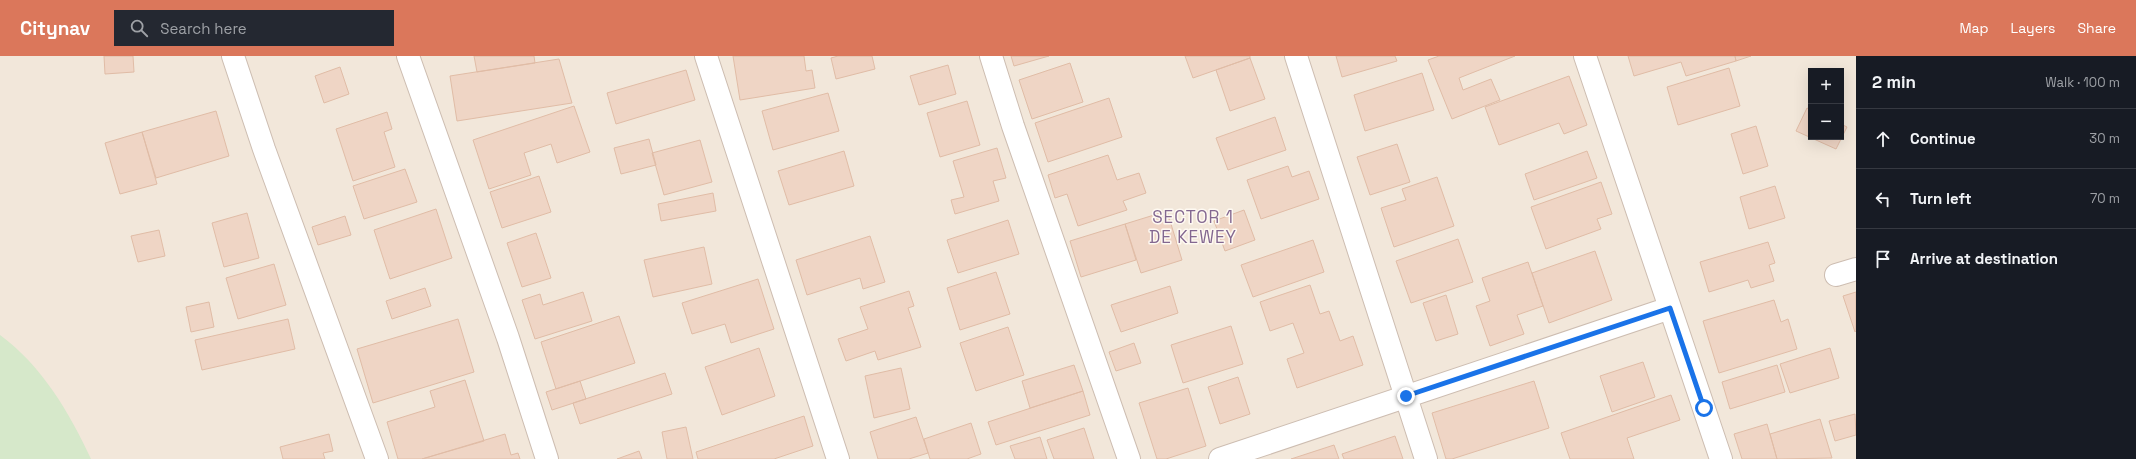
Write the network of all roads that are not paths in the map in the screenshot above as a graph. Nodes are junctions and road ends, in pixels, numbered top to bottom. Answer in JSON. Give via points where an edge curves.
{"nodes":[{"id":1,"x":233,"y":56,"type":"edge"},
{"id":2,"x":408,"y":56,"type":"edge"},
{"id":3,"x":706,"y":56,"type":"edge"},
{"id":4,"x":990,"y":56,"type":"edge"},
{"id":5,"x":1296,"y":56,"type":"edge"},
{"id":6,"x":1585,"y":56,"type":"edge"},
{"id":7,"x":1856,"y":269,"type":"edge"},
{"id":8,"x":1836,"y":275,"type":"dead end"},
{"id":9,"x":1670,"y":308,"type":"junction"},
{"id":10,"x":1406,"y":396,"type":"junction"},
{"id":11,"x":377,"y":459,"type":"edge"},
{"id":12,"x":547,"y":459,"type":"edge"},
{"id":13,"x":838,"y":459,"type":"edge"},
{"id":14,"x":1129,"y":459,"type":"edge"},
{"id":15,"x":1220,"y":459,"type":"edge"},
{"id":16,"x":1426,"y":459,"type":"edge"},
{"id":17,"x":1721,"y":459,"type":"edge"}],
"edges":[{"from":1,"to":11,"type":"street","via":[[264,149]]},
{"from":2,"to":12,"type":"street","via":[[508,338]]},
{"from":3,"to":13,"type":"street"},
{"from":4,"to":14,"type":"street"},
{"from":5,"to":10,"type":"street"},
{"from":6,"to":9,"type":"street"},
{"from":7,"to":8,"type":"street"},
{"from":9,"to":10,"type":"street"},
{"from":9,"to":17,"type":"street"},
{"from":10,"to":15,"type":"street"},
{"from":10,"to":16,"type":"street"}]}
